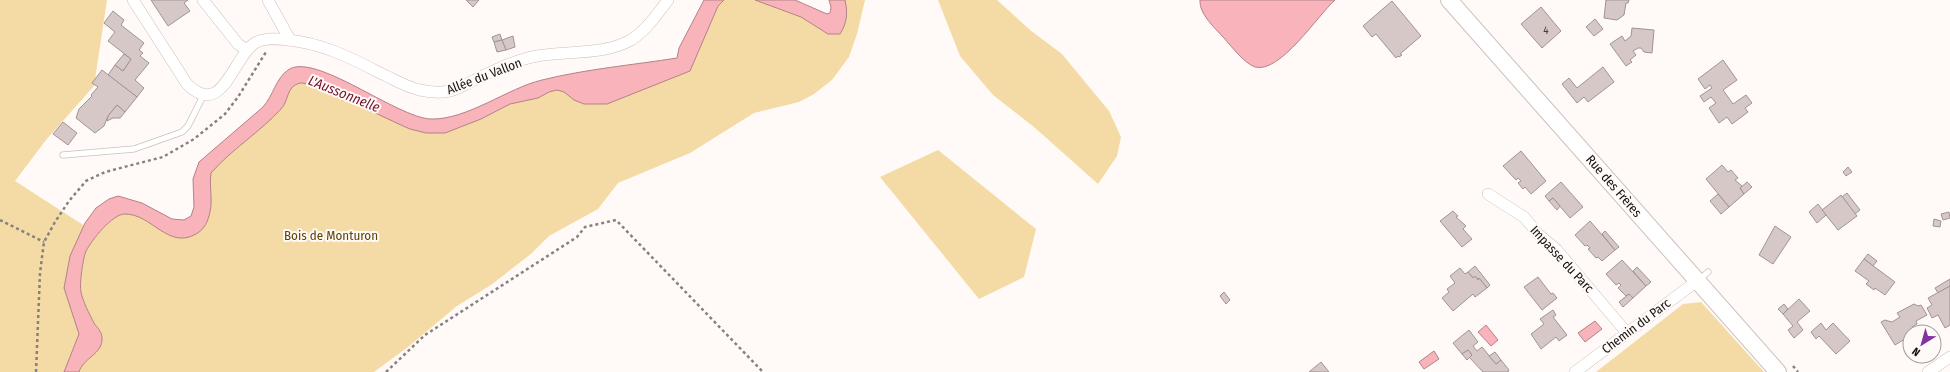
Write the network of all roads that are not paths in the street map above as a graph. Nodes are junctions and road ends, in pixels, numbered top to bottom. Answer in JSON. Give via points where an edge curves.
{"nodes":[{"id":1,"x":132,"y":0,"type":"edge"},
{"id":2,"x":203,"y":0,"type":"edge"},
{"id":3,"x":268,"y":0,"type":"edge"},
{"id":4,"x":668,"y":0,"type":"edge"},
{"id":5,"x":1449,"y":0,"type":"edge"},
{"id":6,"x":290,"y":40,"type":"junction"},
{"id":7,"x":247,"y":50,"type":"junction"},
{"id":8,"x":202,"y":94,"type":"junction"},
{"id":9,"x":63,"y":155,"type":"dead end"},
{"id":10,"x":1488,"y":194,"type":"dead end"},
{"id":11,"x":1703,"y":277,"type":"junction"},
{"id":12,"x":1627,"y":333,"type":"junction"},
{"id":13,"x":1950,"y":357,"type":"edge"},
{"id":14,"x":1575,"y":372,"type":"edge"},
{"id":15,"x":1778,"y":372,"type":"edge"},
{"id":16,"x":1928,"y":372,"type":"edge"}],
"edges":[{"from":1,"to":8,"type":"street","via":[[187,84]]},
{"from":2,"to":7,"type":"street","via":[[238,44]]},
{"from":3,"to":6,"type":"street"},
{"from":4,"to":6,"type":"street","name":"Allée du Vallon","via":[[645,29],[631,40],[613,48],[536,56],[499,68],[451,91],[420,90],[330,49]]},
{"from":5,"to":11,"type":"main road","name":"Rue des Frères"},
{"from":6,"to":7,"type":"street","name":"Allée du Vallon","via":[[257,41]]},
{"from":7,"to":8,"type":"street","name":"Allée du Vallon","via":[[221,88],[214,93]]},
{"from":8,"to":9,"type":"lane","via":[[188,126],[182,132],[134,149]]},
{"from":10,"to":12,"type":"street","name":"Impasse du Parc","via":[[1524,217],[1539,235],[1556,249]]},
{"from":11,"to":12,"type":"street","name":"Chemin du Parc"},
{"from":11,"to":15,"type":"main road","name":"Rue des Frères"},
{"from":12,"to":14,"type":"street","name":"Chemin du Parc"},
{"from":13,"to":16,"type":"street"}]}
